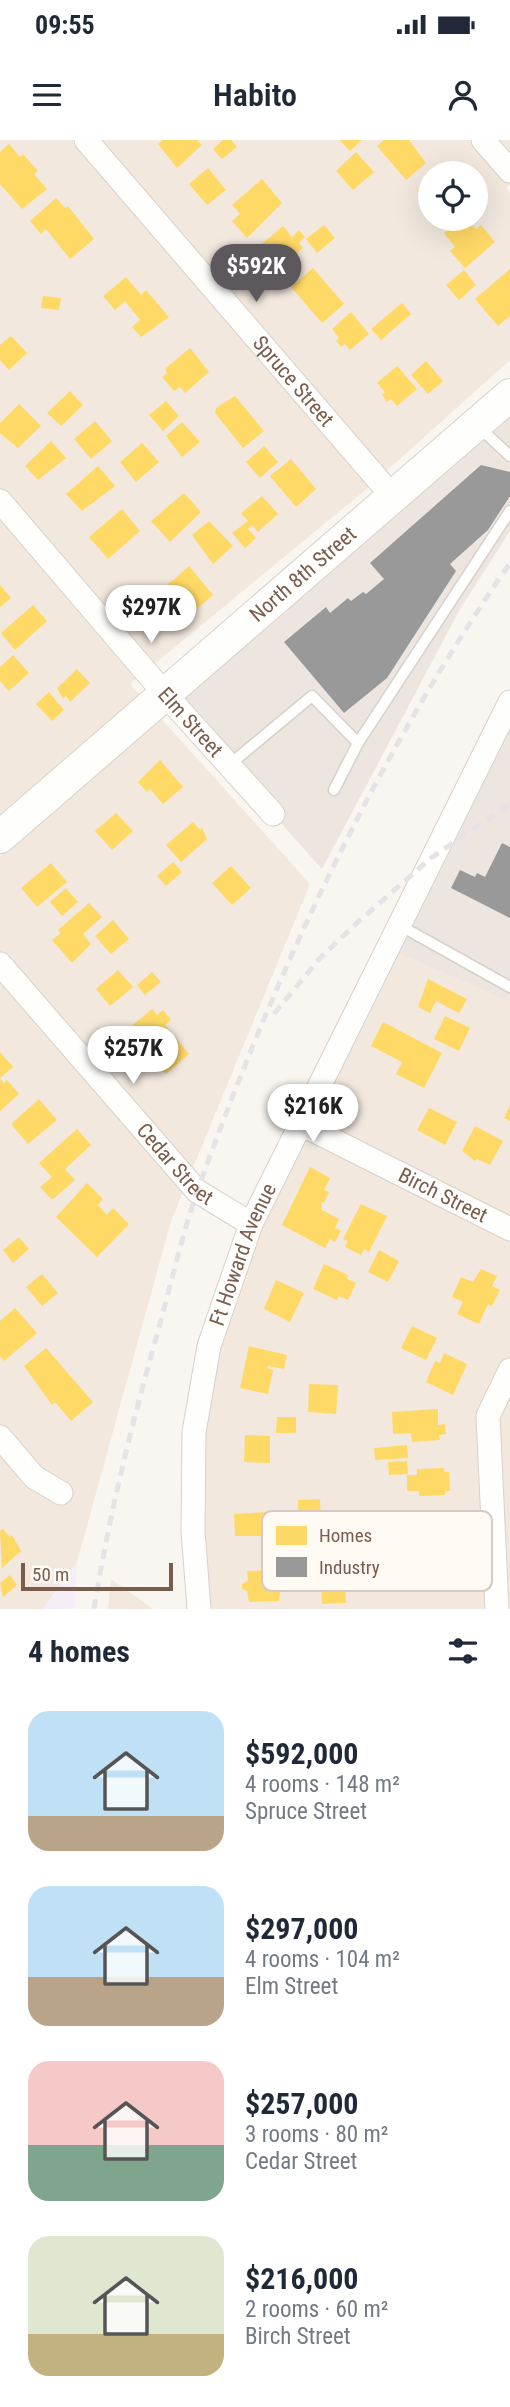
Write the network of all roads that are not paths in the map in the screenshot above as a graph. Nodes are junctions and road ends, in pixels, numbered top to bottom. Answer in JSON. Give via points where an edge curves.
{"nodes":[{"id":1,"x":86,"y":140,"type":"edge"},
{"id":2,"x":483,"y":140,"type":"edge"},
{"id":3,"x":510,"y":171,"type":"edge"},
{"id":4,"x":510,"y":395,"type":"edge"},
{"id":5,"x":477,"y":425,"type":"junction"},
{"id":6,"x":510,"y":456,"type":"edge"},
{"id":7,"x":393,"y":497,"type":"junction"},
{"id":8,"x":0,"y":501,"type":"edge"},
{"id":9,"x":510,"y":511,"type":"edge"},
{"id":10,"x":165,"y":694,"type":"junction"},
{"id":11,"x":510,"y":702,"type":"edge"},
{"id":12,"x":358,"y":743,"type":"junction"},
{"id":13,"x":229,"y":765,"type":"junction"},
{"id":14,"x":334,"y":790,"type":"dead end"},
{"id":15,"x":273,"y":814,"type":"dead end"},
{"id":16,"x":0,"y":837,"type":"edge"},
{"id":17,"x":398,"y":925,"type":"junction"},
{"id":18,"x":0,"y":964,"type":"edge"},
{"id":19,"x":510,"y":987,"type":"edge"},
{"id":20,"x":299,"y":1123,"type":"junction"},
{"id":21,"x":251,"y":1224,"type":"junction"},
{"id":22,"x":510,"y":1229,"type":"edge"},
{"id":23,"x":510,"y":1370,"type":"edge"},
{"id":24,"x":0,"y":1437,"type":"edge"},
{"id":25,"x":61,"y":1493,"type":"dead end"},
{"id":26,"x":198,"y":1609,"type":"edge"},
{"id":27,"x":497,"y":1609,"type":"edge"}],
"edges":[{"from":1,"to":7,"type":"street","name":"Spruce Street"},
{"from":2,"to":3,"type":"street"},
{"from":4,"to":5,"type":"main road","name":"North 8th Street"},
{"from":5,"to":6,"type":"lane"},
{"from":5,"to":7,"type":"main road","name":"North 8th Street"},
{"from":7,"to":10,"type":"main road","name":"North 8th Street"},
{"from":8,"to":10,"type":"street","name":"Elm Street"},
{"from":9,"to":12,"type":"lane"},
{"from":10,"to":13,"type":"street","name":"Elm Street"},
{"from":10,"to":16,"type":"main road","name":"North 8th Street"},
{"from":11,"to":17,"type":"street","name":"Ft Howard Avenue"},
{"from":12,"to":13,"type":"lane","via":[[312,696]]},
{"from":12,"to":14,"type":"lane"},
{"from":13,"to":15,"type":"street","name":"Elm Street"},
{"from":17,"to":19,"type":"lane"},
{"from":17,"to":20,"type":"street","name":"Ft Howard Avenue"},
{"from":18,"to":21,"type":"street","name":"Cedar Street","via":[[197,1191]]},
{"from":20,"to":21,"type":"street","name":"Ft Howard Avenue"},
{"from":20,"to":22,"type":"street","name":"Birch Street"},
{"from":21,"to":26,"type":"street","name":"Ft Howard Avenue","via":[[209,1346],[194,1432]]},
{"from":23,"to":27,"type":"street","via":[[488,1416]]},
{"from":24,"to":25,"type":"street","via":[[34,1477]]}]}
